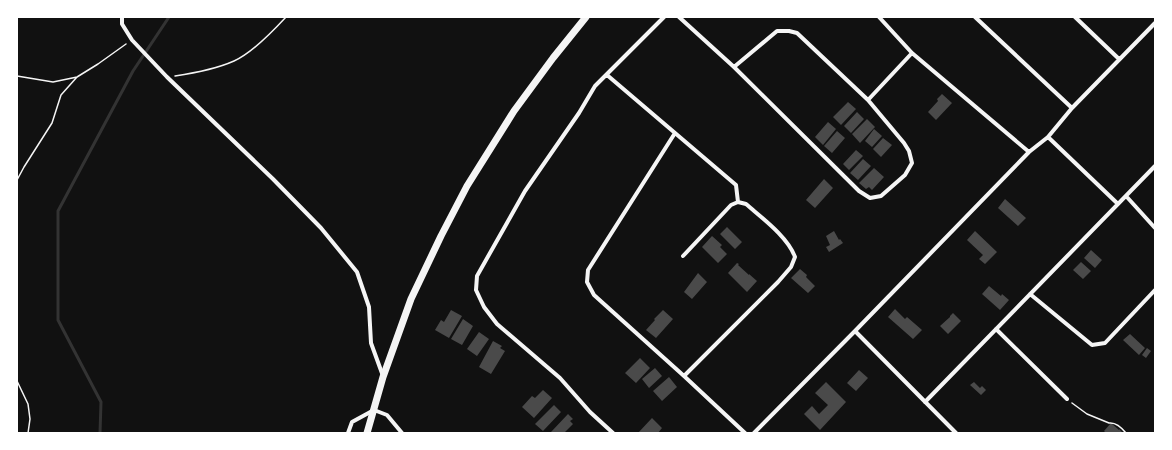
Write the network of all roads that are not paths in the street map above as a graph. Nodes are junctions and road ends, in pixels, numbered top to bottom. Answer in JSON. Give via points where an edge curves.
{"nodes":[{"id":1,"x":122,"y":17,"type":"edge"},
{"id":2,"x":586,"y":17,"type":"edge"},
{"id":3,"x":664,"y":17,"type":"edge"},
{"id":4,"x":679,"y":17,"type":"edge"},
{"id":5,"x":879,"y":17,"type":"edge"},
{"id":6,"x":976,"y":17,"type":"edge"},
{"id":7,"x":1075,"y":17,"type":"edge"},
{"id":8,"x":1155,"y":23,"type":"edge"},
{"id":9,"x":912,"y":53,"type":"junction"},
{"id":10,"x":1119,"y":59,"type":"junction"},
{"id":11,"x":734,"y":67,"type":"junction"},
{"id":12,"x":607,"y":75,"type":"junction"},
{"id":13,"x":868,"y":100,"type":"junction"},
{"id":14,"x":1072,"y":108,"type":"junction"},
{"id":15,"x":675,"y":133,"type":"junction"},
{"id":16,"x":1048,"y":137,"type":"junction"},
{"id":17,"x":1029,"y":152,"type":"junction"},
{"id":18,"x":1155,"y":166,"type":"edge"},
{"id":19,"x":1126,"y":196,"type":"junction"},
{"id":20,"x":738,"y":202,"type":"junction"},
{"id":21,"x":1118,"y":204,"type":"junction"},
{"id":22,"x":1155,"y":228,"type":"edge"},
{"id":23,"x":683,"y":256,"type":"dead end"},
{"id":24,"x":1155,"y":290,"type":"edge"},
{"id":25,"x":1030,"y":294,"type":"junction"},
{"id":26,"x":996,"y":329,"type":"junction"},
{"id":27,"x":855,"y":331,"type":"junction"},
{"id":28,"x":684,"y":376,"type":"junction"},
{"id":29,"x":383,"y":377,"type":"junction"},
{"id":30,"x":1067,"y":399,"type":"road end"},
{"id":31,"x":925,"y":402,"type":"junction"},
{"id":32,"x":374,"y":410,"type":"junction"},
{"id":33,"x":348,"y":433,"type":"edge"},
{"id":34,"x":366,"y":433,"type":"edge"},
{"id":35,"x":402,"y":433,"type":"edge"},
{"id":36,"x":614,"y":433,"type":"edge"},
{"id":37,"x":745,"y":433,"type":"edge"},
{"id":38,"x":754,"y":433,"type":"edge"},
{"id":39,"x":956,"y":433,"type":"edge"}],
"edges":[{"from":1,"to":29,"type":"street","via":[[122,24],[132,40],[321,228],[357,272],[369,307],[371,343]]},
{"from":2,"to":29,"type":"main road","via":[[514,111],[467,186],[411,299]]},
{"from":3,"to":12,"type":"street"},
{"from":4,"to":11,"type":"street"},
{"from":5,"to":9,"type":"street"},
{"from":6,"to":14,"type":"street"},
{"from":7,"to":10,"type":"street"},
{"from":8,"to":10,"type":"street"},
{"from":9,"to":13,"type":"street"},
{"from":9,"to":17,"type":"street"},
{"from":10,"to":14,"type":"street"},
{"from":11,"to":13,"type":"street","via":[[777,30],[793,32]]},
{"from":11,"to":13,"type":"street","via":[[859,191],[870,198],[881,196],[905,175],[912,163],[904,143]]},
{"from":12,"to":15,"type":"street"},
{"from":12,"to":36,"type":"street","via":[[595,86],[525,191],[477,276],[476,290],[497,324],[560,378],[590,412]]},
{"from":14,"to":16,"type":"street"},
{"from":15,"to":20,"type":"street","via":[[736,185]]},
{"from":15,"to":28,"type":"street","via":[[588,270],[587,282],[594,295]]},
{"from":16,"to":17,"type":"street"},
{"from":16,"to":21,"type":"street"},
{"from":17,"to":27,"type":"street"},
{"from":18,"to":19,"type":"street"},
{"from":19,"to":21,"type":"street"},
{"from":19,"to":22,"type":"street"},
{"from":20,"to":23,"type":"street","via":[[731,205]]},
{"from":20,"to":28,"type":"street","via":[[746,204],[787,241],[795,257],[791,267],[778,282]]},
{"from":21,"to":25,"type":"street"},
{"from":24,"to":25,"type":"street","via":[[1105,343],[1092,345]]},
{"from":25,"to":26,"type":"street"},
{"from":26,"to":30,"type":"street"},
{"from":26,"to":31,"type":"street"},
{"from":27,"to":31,"type":"street"},
{"from":27,"to":38,"type":"street"},
{"from":28,"to":37,"type":"street"},
{"from":29,"to":32,"type":"main road"},
{"from":31,"to":39,"type":"street"},
{"from":32,"to":33,"type":"street","via":[[352,422]]},
{"from":32,"to":34,"type":"main road"},
{"from":32,"to":35,"type":"street","via":[[387,415]]}]}
